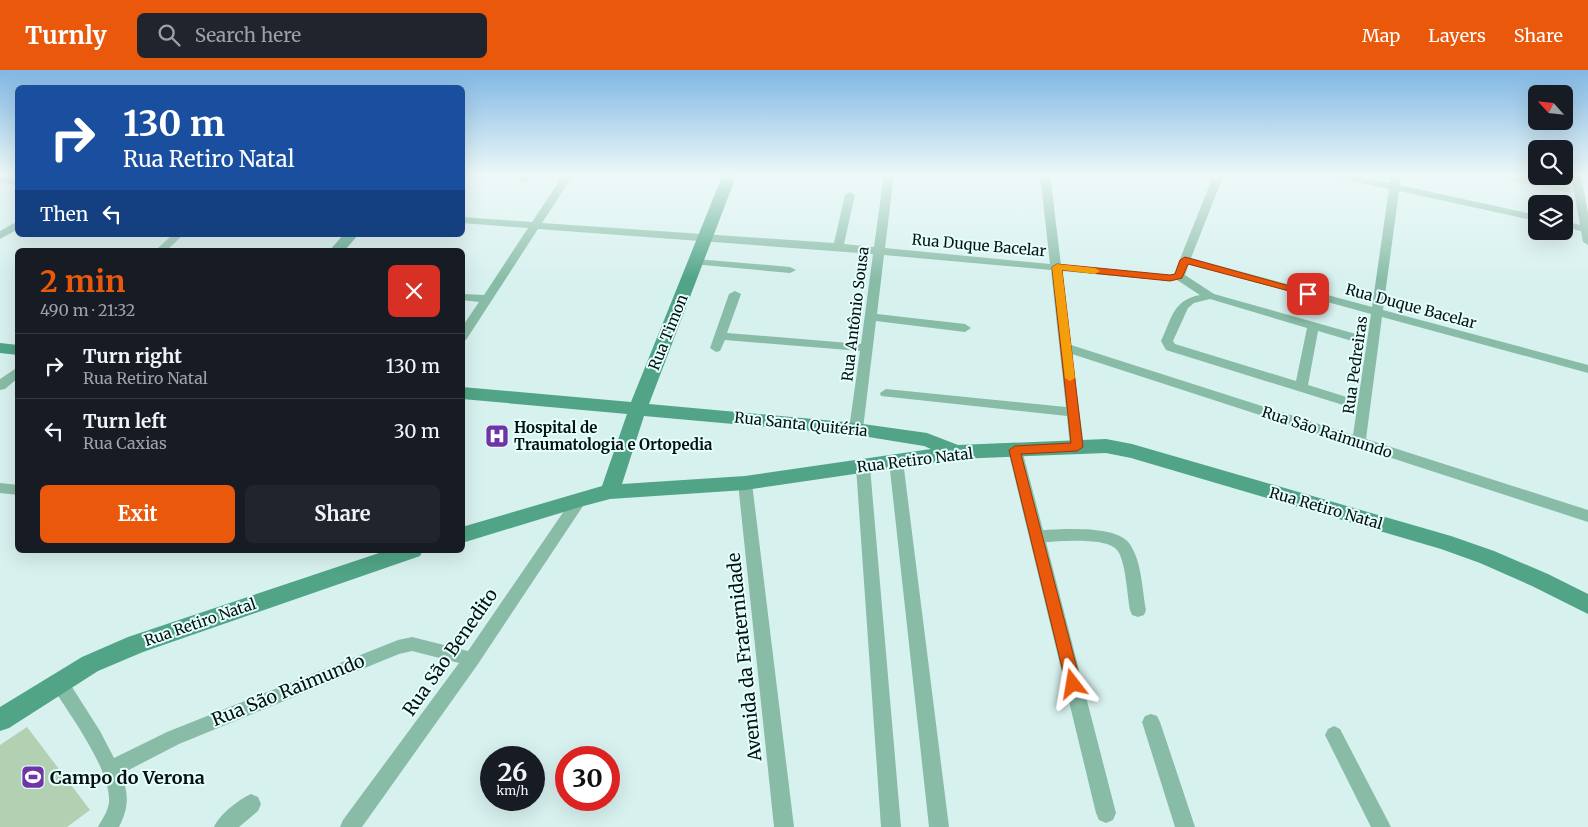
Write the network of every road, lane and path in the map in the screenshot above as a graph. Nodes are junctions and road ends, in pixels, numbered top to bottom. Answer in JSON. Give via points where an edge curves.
{"nodes":[{"id":1,"x":544,"y":209,"type":"edge"},
{"id":2,"x":716,"y":209,"type":"edge"},
{"id":3,"x":847,"y":209,"type":"edge"},
{"id":4,"x":884,"y":209,"type":"edge"},
{"id":5,"x":1050,"y":209,"type":"edge"},
{"id":6,"x":1205,"y":209,"type":"edge"},
{"id":7,"x":1391,"y":209,"type":"edge"},
{"id":8,"x":1498,"y":209,"type":"edge"},
{"id":9,"x":1585,"y":209,"type":"edge"},
{"id":10,"x":1528,"y":216,"type":"edge"},
{"id":11,"x":465,"y":220,"type":"edge"},
{"id":12,"x":534,"y":225,"type":"junction"},
{"id":13,"x":15,"y":226,"type":"edge"},
{"id":14,"x":1573,"y":226,"type":"edge"},
{"id":15,"x":1587,"y":230,"type":"edge"},
{"id":16,"x":0,"y":236,"type":"edge"},
{"id":17,"x":176,"y":237,"type":"edge"},
{"id":18,"x":348,"y":237,"type":"edge"},
{"id":19,"x":705,"y":237,"type":"junction"},
{"id":20,"x":1588,"y":242,"type":"edge"},
{"id":21,"x":838,"y":247,"type":"junction"},
{"id":22,"x":162,"y":248,"type":"edge"},
{"id":23,"x":339,"y":248,"type":"edge"},
{"id":24,"x":878,"y":250,"type":"junction"},
{"id":25,"x":1185,"y":260,"type":"junction"},
{"id":26,"x":696,"y":262,"type":"junction"},
{"id":27,"x":1057,"y":267,"type":"junction"},
{"id":28,"x":790,"y":270,"type":"dead end"},
{"id":29,"x":1179,"y":276,"type":"junction"},
{"id":30,"x":735,"y":294,"type":"dead end"},
{"id":31,"x":1210,"y":296,"type":"junction"},
{"id":32,"x":465,"y":297,"type":"edge"},
{"id":33,"x":486,"y":299,"type":"junction"},
{"id":34,"x":1378,"y":313,"type":"junction"},
{"id":35,"x":870,"y":317,"type":"junction"},
{"id":36,"x":1313,"y":326,"type":"junction"},
{"id":37,"x":965,"y":328,"type":"dead end"},
{"id":38,"x":465,"y":332,"type":"edge"},
{"id":39,"x":720,"y":336,"type":"junction"},
{"id":40,"x":1359,"y":339,"type":"dead end"},
{"id":41,"x":0,"y":348,"type":"edge"},
{"id":42,"x":716,"y":348,"type":"dead end"},
{"id":43,"x":866,"y":348,"type":"junction"},
{"id":44,"x":1066,"y":348,"type":"junction"},
{"id":45,"x":15,"y":350,"type":"edge"},
{"id":46,"x":1588,"y":369,"type":"edge"},
{"id":47,"x":15,"y":374,"type":"edge"},
{"id":48,"x":0,"y":386,"type":"edge"},
{"id":49,"x":1301,"y":388,"type":"junction"},
{"id":50,"x":465,"y":393,"type":"edge"},
{"id":51,"x":886,"y":393,"type":"dead end"},
{"id":52,"x":1348,"y":402,"type":"dead end"},
{"id":53,"x":638,"y":408,"type":"junction"},
{"id":54,"x":1074,"y":412,"type":"junction"},
{"id":55,"x":856,"y":429,"type":"junction"},
{"id":56,"x":1359,"y":442,"type":"junction"},
{"id":57,"x":1077,"y":447,"type":"junction"},
{"id":58,"x":1015,"y":450,"type":"junction"},
{"id":59,"x":957,"y":452,"type":"junction"},
{"id":60,"x":896,"y":461,"type":"junction"},
{"id":61,"x":862,"y":467,"type":"junction"},
{"id":62,"x":745,"y":483,"type":"junction"},
{"id":63,"x":0,"y":488,"type":"edge"},
{"id":64,"x":15,"y":490,"type":"edge"},
{"id":65,"x":610,"y":492,"type":"junction"},
{"id":66,"x":580,"y":499,"type":"junction"},
{"id":67,"x":1588,"y":516,"type":"edge"},
{"id":68,"x":465,"y":534,"type":"edge"},
{"id":69,"x":1036,"y":536,"type":"junction"},
{"id":70,"x":404,"y":553,"type":"edge"},
{"id":71,"x":1588,"y":605,"type":"edge"},
{"id":72,"x":1138,"y":610,"type":"dead end"},
{"id":73,"x":472,"y":659,"type":"junction"},
{"id":74,"x":59,"y":682,"type":"junction"},
{"id":75,"x":0,"y":720,"type":"edge"},
{"id":76,"x":1151,"y":722,"type":"dead end"},
{"id":77,"x":1334,"y":735,"type":"dead end"},
{"id":78,"x":111,"y":769,"type":"junction"},
{"id":79,"x":251,"y":804,"type":"dead end"},
{"id":80,"x":1106,"y":814,"type":"dead end"},
{"id":81,"x":108,"y":827,"type":"edge"},
{"id":82,"x":224,"y":827,"type":"edge"},
{"id":83,"x":350,"y":827,"type":"edge"},
{"id":84,"x":784,"y":827,"type":"edge"},
{"id":85,"x":891,"y":827,"type":"edge"},
{"id":86,"x":939,"y":827,"type":"edge"},
{"id":87,"x":1185,"y":827,"type":"edge"},
{"id":88,"x":1381,"y":827,"type":"edge"}],
"edges":[{"from":1,"to":12,"type":"street"},
{"from":2,"to":19,"type":"street","name":"Rua Timon"},
{"from":3,"to":21,"type":"street"},
{"from":4,"to":24,"type":"street","name":"Rua Antônio Sousa"},
{"from":5,"to":27,"type":"street"},
{"from":6,"to":25,"type":"street"},
{"from":7,"to":34,"type":"street","name":"Rua Pedreiras"},
{"from":8,"to":10,"type":"street"},
{"from":9,"to":15,"type":"street"},
{"from":11,"to":12,"type":"street","name":"Rua Duque Bacelar"},
{"from":12,"to":19,"type":"street","name":"Rua Duque Bacelar"},
{"from":12,"to":33,"type":"street"},
{"from":13,"to":16,"type":"street"},
{"from":14,"to":15,"type":"street"},
{"from":15,"to":20,"type":"street"},
{"from":17,"to":22,"type":"street"},
{"from":18,"to":23,"type":"street"},
{"from":19,"to":21,"type":"street","name":"Rua Duque Bacelar"},
{"from":19,"to":26,"type":"street","name":"Rua Timon"},
{"from":21,"to":24,"type":"street","name":"Rua Duque Bacelar"},
{"from":24,"to":27,"type":"street","name":"Rua Duque Bacelar"},
{"from":24,"to":35,"type":"street","name":"Rua Antônio Sousa"},
{"from":25,"to":29,"type":"street"},
{"from":25,"to":34,"type":"street","name":"Rua Duque Bacelar"},
{"from":26,"to":28,"type":"street"},
{"from":26,"to":53,"type":"street","name":"Rua Timon"},
{"from":27,"to":29,"type":"street","name":"Rua Duque Bacelar","via":[[1170,278]]},
{"from":27,"to":44,"type":"street"},
{"from":29,"to":31,"type":"street"},
{"from":30,"to":39,"type":"street"},
{"from":31,"to":36,"type":"street"},
{"from":31,"to":49,"type":"street","via":[[1190,300],[1183,306],[1167,341],[1170,346]]},
{"from":32,"to":33,"type":"street"},
{"from":33,"to":38,"type":"street"},
{"from":34,"to":46,"type":"street","name":"Rua Duque Bacelar"},
{"from":34,"to":56,"type":"street","name":"Rua Pedreiras"},
{"from":35,"to":37,"type":"street"},
{"from":35,"to":43,"type":"street","name":"Rua Antônio Sousa"},
{"from":36,"to":40,"type":"street"},
{"from":36,"to":49,"type":"street"},
{"from":39,"to":42,"type":"street"},
{"from":39,"to":43,"type":"street"},
{"from":41,"to":45,"type":"street"},
{"from":43,"to":55,"type":"street","name":"Rua Antônio Sousa"},
{"from":44,"to":54,"type":"street"},
{"from":44,"to":56,"type":"street","name":"Rua São Raimundo"},
{"from":47,"to":48,"type":"street"},
{"from":49,"to":52,"type":"street"},
{"from":50,"to":53,"type":"street","name":"Rua Santa Quitéria"},
{"from":51,"to":54,"type":"street"},
{"from":53,"to":55,"type":"street","name":"Rua Santa Quitéria"},
{"from":53,"to":65,"type":"street","name":"Rua Timon"},
{"from":54,"to":57,"type":"street"},
{"from":55,"to":59,"type":"street","name":"Rua Santa Quitéria","via":[[927,440]]},
{"from":56,"to":67,"type":"street","name":"Rua São Raimundo"},
{"from":57,"to":58,"type":"street","name":"Rua Retiro Natal"},
{"from":57,"to":71,"type":"street","name":"Rua Retiro Natal","via":[[1106,446],[1132,451],[1444,542],[1540,580]]},
{"from":58,"to":59,"type":"street","name":"Rua Retiro Natal"},
{"from":58,"to":69,"type":"street"},
{"from":59,"to":60,"type":"street","name":"Rua Retiro Natal"},
{"from":60,"to":61,"type":"street","name":"Rua Retiro Natal"},
{"from":60,"to":86,"type":"street"},
{"from":61,"to":62,"type":"street","name":"Rua Retiro Natal"},
{"from":61,"to":85,"type":"street"},
{"from":62,"to":65,"type":"street","name":"Rua Retiro Natal"},
{"from":62,"to":84,"type":"street","name":"Avenida da Fraternidade"},
{"from":63,"to":64,"type":"street"},
{"from":65,"to":66,"type":"street","name":"Rua Retiro Natal"},
{"from":66,"to":68,"type":"street","name":"Rua Retiro Natal"},
{"from":66,"to":73,"type":"street","name":"Rua São Benedito"},
{"from":69,"to":72,"type":"street","via":[[1107,537],[1119,541],[1127,554]]},
{"from":69,"to":80,"type":"street"},
{"from":70,"to":74,"type":"street","name":"Rua Retiro Natal","via":[[136,644]]},
{"from":73,"to":78,"type":"street","name":"Rua São Raimundo","via":[[412,644],[398,647],[173,738]]},
{"from":73,"to":83,"type":"street","name":"Rua São Benedito"},
{"from":74,"to":75,"type":"street","name":"Rua Retiro Natal"},
{"from":74,"to":78,"type":"street"},
{"from":76,"to":87,"type":"street"},
{"from":77,"to":88,"type":"street"},
{"from":78,"to":81,"type":"street","via":[[118,808]]},
{"from":79,"to":82,"type":"street"}]}
